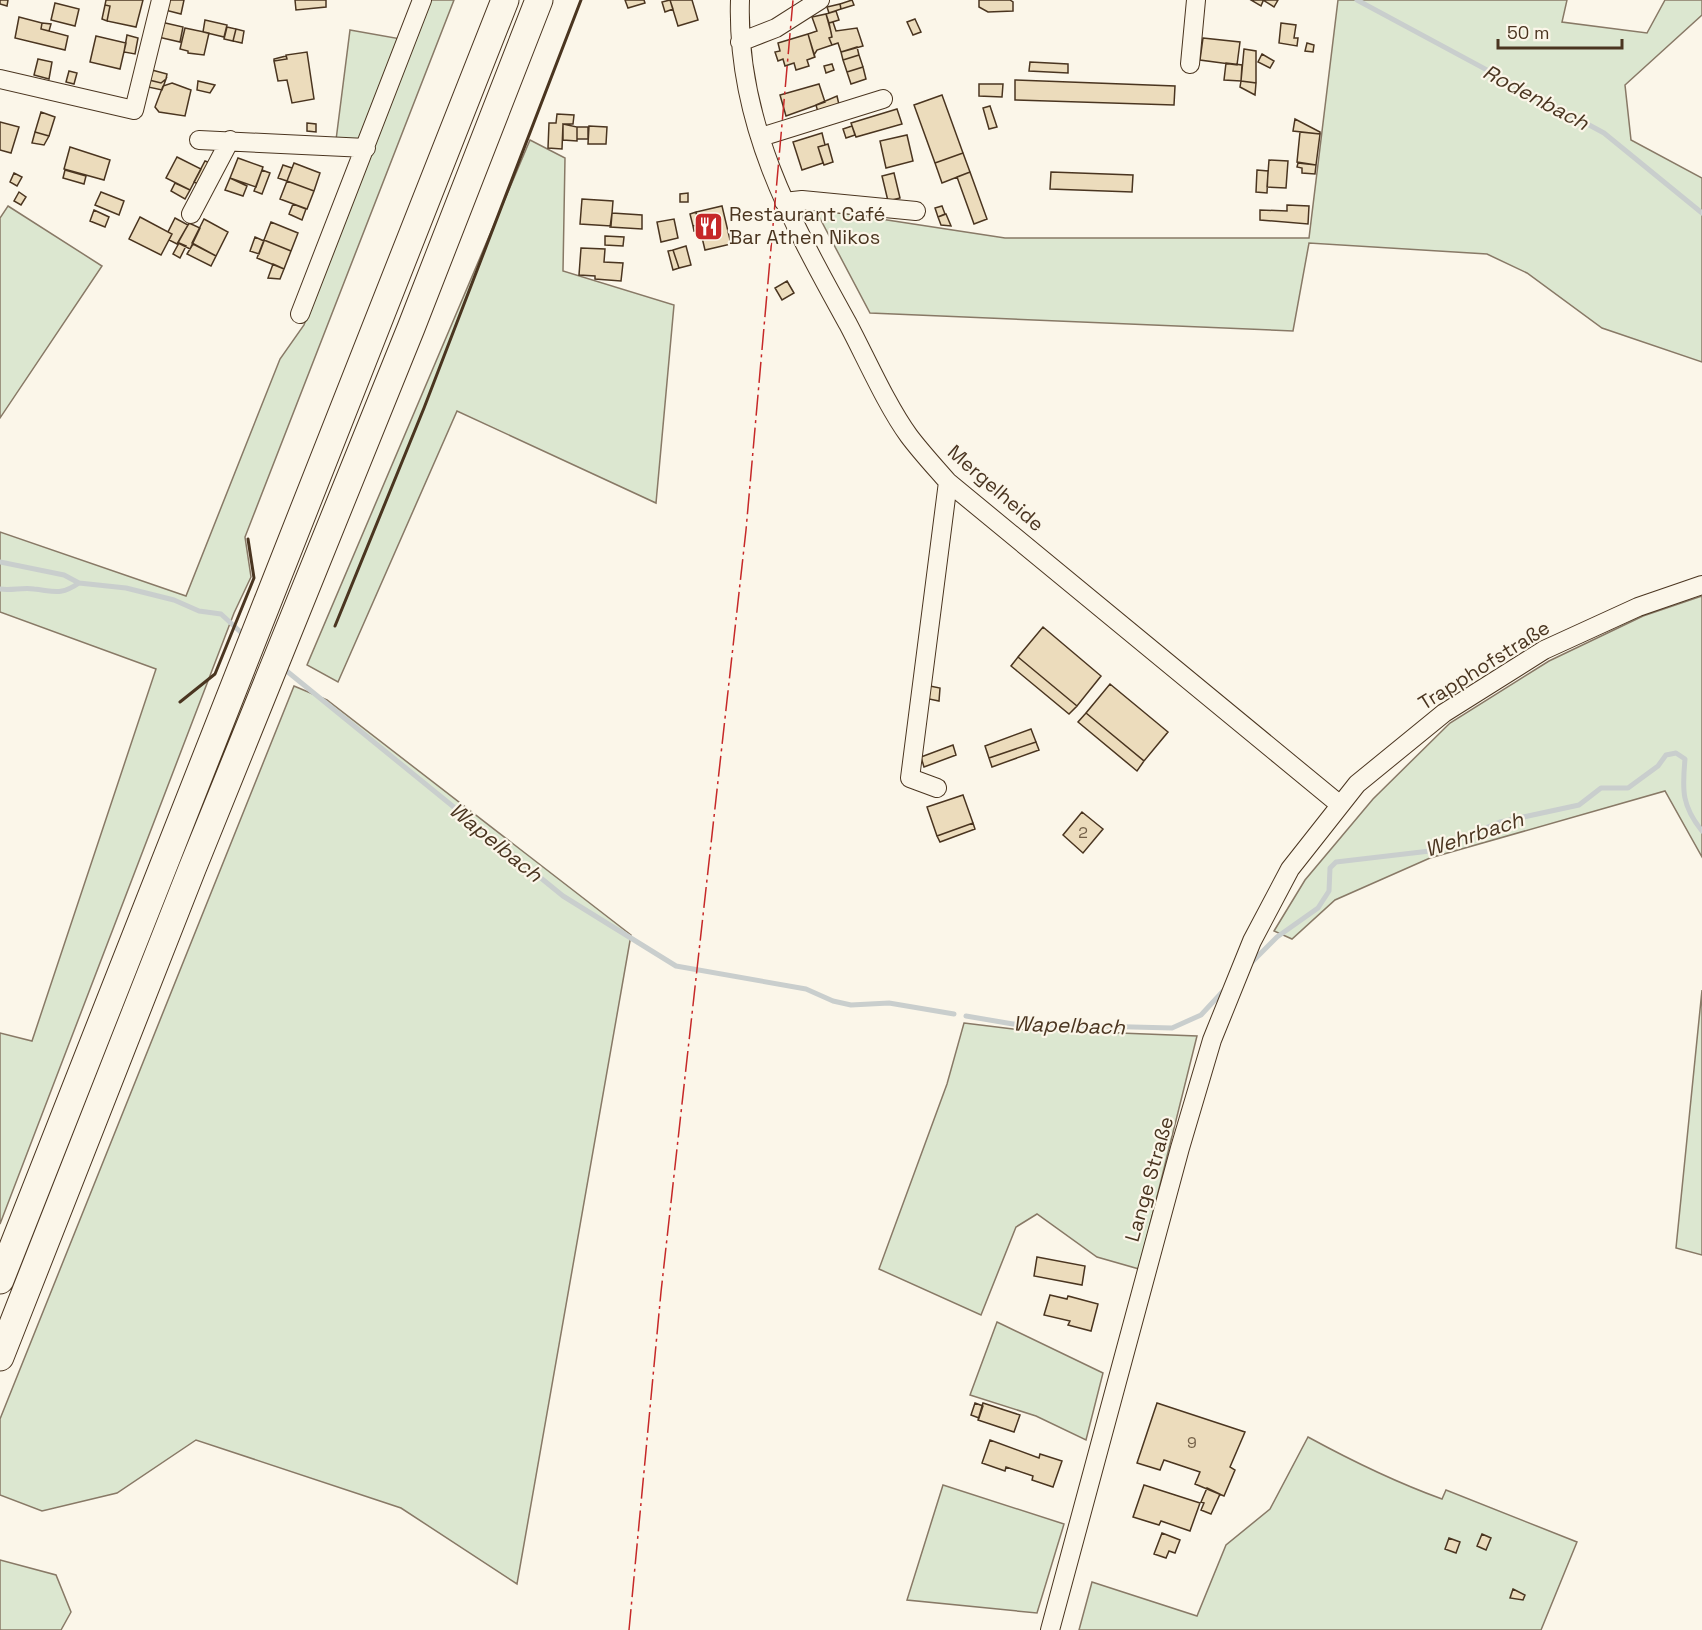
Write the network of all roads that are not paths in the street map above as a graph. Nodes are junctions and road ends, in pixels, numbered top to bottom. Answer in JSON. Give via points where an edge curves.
{"nodes":[{"id":1,"x":161,"y":0,"type":"edge"},
{"id":2,"x":422,"y":0,"type":"edge"},
{"id":3,"x":505,"y":0,"type":"edge"},
{"id":4,"x":538,"y":0,"type":"edge"},
{"id":5,"x":740,"y":0,"type":"edge"},
{"id":6,"x":820,"y":0,"type":"edge"},
{"id":7,"x":1196,"y":0,"type":"edge"},
{"id":8,"x":740,"y":42,"type":"junction"},
{"id":9,"x":1190,"y":64,"type":"dead end"},
{"id":10,"x":0,"y":79,"type":"edge"},
{"id":11,"x":883,"y":99,"type":"dead end"},
{"id":12,"x":761,"y":137,"type":"junction"},
{"id":13,"x":200,"y":140,"type":"dead end"},
{"id":14,"x":230,"y":140,"type":"junction"},
{"id":15,"x":366,"y":148,"type":"junction"},
{"id":16,"x":784,"y":202,"type":"junction"},
{"id":17,"x":915,"y":211,"type":"dead end"},
{"id":18,"x":191,"y":214,"type":"dead end"},
{"id":19,"x":300,"y":314,"type":"dead end"},
{"id":20,"x":948,"y":482,"type":"junction"},
{"id":21,"x":1702,"y":585,"type":"edge"},
{"id":22,"x":1367,"y":775,"type":"joint"},
{"id":23,"x":937,"y":788,"type":"dead end"},
{"id":24,"x":1339,"y":804,"type":"junction"},
{"id":25,"x":0,"y":1280,"type":"edge"},
{"id":26,"x":0,"y":1357,"type":"edge"},
{"id":27,"x":1052,"y":1629,"type":"edge"}],
"edges":[{"from":1,"to":10,"type":"street","via":[[134,110]]},
{"from":2,"to":15,"type":"street"},
{"from":3,"to":25,"type":"highway"},
{"from":4,"to":26,"type":"highway"},
{"from":5,"to":8,"type":"street","name":"Mergelheide"},
{"from":6,"to":8,"type":"street","via":[[776,28]]},
{"from":7,"to":9,"type":"street"},
{"from":8,"to":12,"type":"street","name":"Mergelheide","via":[[750,106]]},
{"from":11,"to":12,"type":"street"},
{"from":12,"to":16,"type":"street","name":"Mergelheide"},
{"from":13,"to":14,"type":"street"},
{"from":14,"to":15,"type":"street"},
{"from":14,"to":18,"type":"street"},
{"from":15,"to":19,"type":"street"},
{"from":16,"to":17,"type":"street","via":[[802,200]]},
{"from":16,"to":20,"type":"street","name":"Mergelheide","via":[[909,435]]},
{"from":20,"to":23,"type":"street","via":[[910,778]]},
{"from":20,"to":24,"type":"street","name":"Mergelheide"},
{"from":21,"to":22,"type":"street","name":"Trapphofstraße","via":[[1638,608],[1544,650],[1444,713]]},
{"from":22,"to":24,"type":"street","name":"Lange Straße"},
{"from":24,"to":27,"type":"street","name":"Lange Straße","via":[[1290,869],[1252,941],[1212,1040]]}]}
